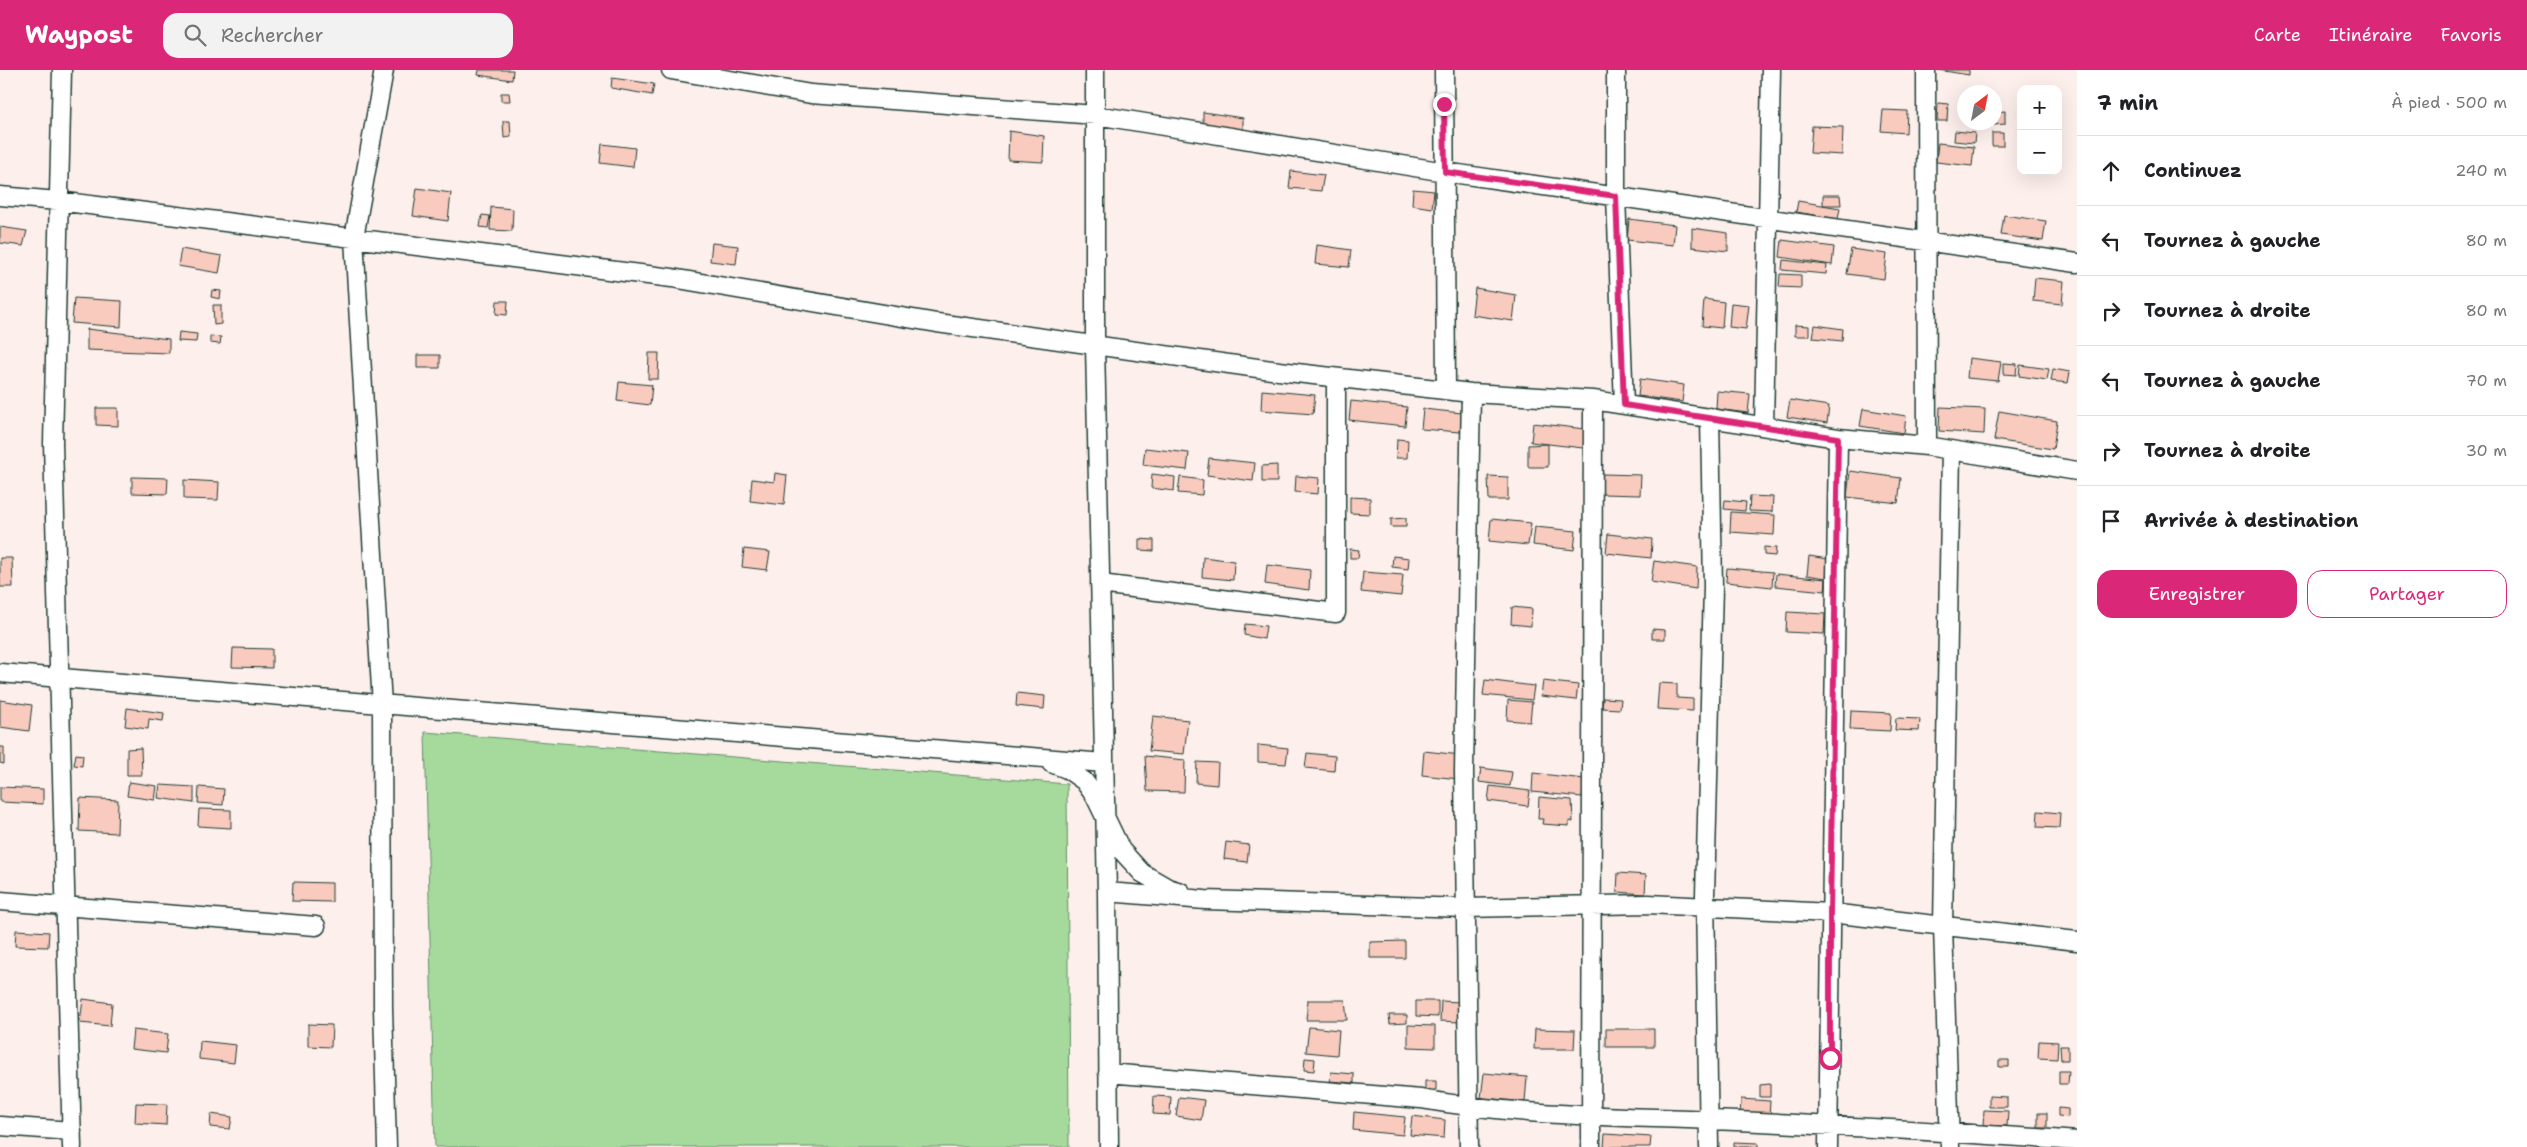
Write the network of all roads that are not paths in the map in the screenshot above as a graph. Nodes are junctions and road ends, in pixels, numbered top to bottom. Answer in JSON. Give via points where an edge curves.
{"nodes":[{"id":1,"x":62,"y":70,"type":"edge"},
{"id":2,"x":384,"y":70,"type":"edge"},
{"id":3,"x":671,"y":70,"type":"edge"},
{"id":4,"x":1096,"y":70,"type":"edge"},
{"id":5,"x":1444,"y":70,"type":"edge"},
{"id":6,"x":1616,"y":70,"type":"edge"},
{"id":7,"x":1771,"y":70,"type":"edge"},
{"id":8,"x":1926,"y":70,"type":"edge"},
{"id":9,"x":1096,"y":115,"type":"junction"},
{"id":10,"x":1445,"y":172,"type":"junction"},
{"id":11,"x":0,"y":196,"type":"edge"},
{"id":12,"x":1616,"y":196,"type":"junction"},
{"id":13,"x":58,"y":201,"type":"junction"},
{"id":14,"x":1768,"y":218,"type":"junction"},
{"id":15,"x":354,"y":238,"type":"junction"},
{"id":16,"x":1927,"y":240,"type":"junction"},
{"id":17,"x":2077,"y":263,"type":"edge"},
{"id":18,"x":1095,"y":345,"type":"junction"},
{"id":19,"x":1336,"y":378,"type":"junction"},
{"id":20,"x":1446,"y":390,"type":"junction"},
{"id":21,"x":1470,"y":392,"type":"junction"},
{"id":22,"x":1594,"y":400,"type":"junction"},
{"id":23,"x":1624,"y":405,"type":"junction"},
{"id":24,"x":1710,"y":417,"type":"junction"},
{"id":25,"x":1764,"y":426,"type":"junction"},
{"id":26,"x":1838,"y":438,"type":"junction"},
{"id":27,"x":1927,"y":446,"type":"junction"},
{"id":28,"x":1951,"y":450,"type":"junction"},
{"id":29,"x":2077,"y":471,"type":"edge"},
{"id":30,"x":1100,"y":584,"type":"junction"},
{"id":31,"x":0,"y":672,"type":"edge"},
{"id":32,"x":58,"y":678,"type":"junction"},
{"id":33,"x":382,"y":704,"type":"junction"},
{"id":34,"x":1037,"y":757,"type":"junction"},
{"id":35,"x":1104,"y":763,"type":"junction"},
{"id":36,"x":1106,"y":816,"type":"junction"},
{"id":37,"x":1107,"y":892,"type":"junction"},
{"id":38,"x":1205,"y":900,"type":"junction"},
{"id":39,"x":0,"y":901,"type":"edge"},
{"id":40,"x":1592,"y":904,"type":"junction"},
{"id":41,"x":65,"y":906,"type":"junction"},
{"id":42,"x":1704,"y":907,"type":"junction"},
{"id":43,"x":1466,"y":908,"type":"junction"},
{"id":44,"x":1830,"y":913,"type":"junction"},
{"id":45,"x":316,"y":926,"type":"dead end"},
{"id":46,"x":1943,"y":926,"type":"junction"},
{"id":47,"x":2077,"y":941,"type":"edge"},
{"id":48,"x":1108,"y":1073,"type":"junction"},
{"id":49,"x":1469,"y":1108,"type":"junction"},
{"id":50,"x":1591,"y":1116,"type":"junction"},
{"id":51,"x":1709,"y":1120,"type":"junction"},
{"id":52,"x":0,"y":1126,"type":"edge"},
{"id":53,"x":1828,"y":1126,"type":"junction"},
{"id":54,"x":72,"y":1139,"type":"edge"},
{"id":55,"x":1950,"y":1139,"type":"edge"},
{"id":56,"x":2077,"y":1141,"type":"edge"},
{"id":57,"x":387,"y":1147,"type":"edge"},
{"id":58,"x":1109,"y":1147,"type":"edge"},
{"id":59,"x":1469,"y":1147,"type":"edge"},
{"id":60,"x":1591,"y":1147,"type":"edge"},
{"id":61,"x":1709,"y":1147,"type":"edge"},
{"id":62,"x":1828,"y":1147,"type":"edge"}],
"edges":[{"from":1,"to":13,"type":"street"},
{"from":2,"to":15,"type":"street"},
{"from":3,"to":9,"type":"street","via":[[811,94]]},
{"from":4,"to":9,"type":"street"},
{"from":5,"to":10,"type":"street"},
{"from":6,"to":12,"type":"street"},
{"from":7,"to":14,"type":"street"},
{"from":8,"to":16,"type":"street"},
{"from":9,"to":10,"type":"street"},
{"from":9,"to":18,"type":"street"},
{"from":10,"to":12,"type":"street"},
{"from":10,"to":20,"type":"street"},
{"from":11,"to":13,"type":"street"},
{"from":12,"to":14,"type":"street"},
{"from":12,"to":23,"type":"street"},
{"from":13,"to":15,"type":"street"},
{"from":13,"to":32,"type":"street","via":[[52,443]]},
{"from":14,"to":16,"type":"street"},
{"from":14,"to":25,"type":"street"},
{"from":15,"to":18,"type":"street","via":[[672,278],[937,323]]},
{"from":15,"to":33,"type":"street"},
{"from":16,"to":17,"type":"street"},
{"from":16,"to":27,"type":"street"},
{"from":18,"to":19,"type":"street"},
{"from":18,"to":30,"type":"street"},
{"from":19,"to":20,"type":"street"},
{"from":19,"to":30,"type":"street","via":[[1336,614]]},
{"from":20,"to":21,"type":"street"},
{"from":21,"to":22,"type":"street"},
{"from":21,"to":43,"type":"street","via":[[1464,770]]},
{"from":22,"to":23,"type":"street"},
{"from":22,"to":40,"type":"street"},
{"from":23,"to":24,"type":"street"},
{"from":24,"to":25,"type":"street"},
{"from":24,"to":42,"type":"street","via":[[1713,587]]},
{"from":25,"to":26,"type":"street"},
{"from":26,"to":27,"type":"street"},
{"from":26,"to":44,"type":"street"},
{"from":27,"to":28,"type":"street"},
{"from":28,"to":29,"type":"street"},
{"from":28,"to":46,"type":"street"},
{"from":30,"to":35,"type":"street"},
{"from":31,"to":32,"type":"street"},
{"from":32,"to":33,"type":"street"},
{"from":32,"to":41,"type":"street"},
{"from":33,"to":34,"type":"street"},
{"from":33,"to":57,"type":"street"},
{"from":34,"to":35,"type":"street"},
{"from":34,"to":36,"type":"street","via":[[1084,780]]},
{"from":35,"to":36,"type":"street"},
{"from":36,"to":37,"type":"street"},
{"from":36,"to":38,"type":"street","via":[[1121,850],[1142,873],[1168,888]]},
{"from":37,"to":38,"type":"street"},
{"from":37,"to":48,"type":"street"},
{"from":38,"to":43,"type":"street"},
{"from":39,"to":41,"type":"street"},
{"from":40,"to":42,"type":"street"},
{"from":40,"to":43,"type":"street"},
{"from":40,"to":50,"type":"street"},
{"from":41,"to":45,"type":"street"},
{"from":41,"to":54,"type":"street"},
{"from":42,"to":44,"type":"street"},
{"from":42,"to":51,"type":"street"},
{"from":43,"to":49,"type":"street"},
{"from":44,"to":46,"type":"street"},
{"from":44,"to":53,"type":"street"},
{"from":46,"to":47,"type":"street"},
{"from":46,"to":55,"type":"street"},
{"from":48,"to":49,"type":"street","via":[[1421,1100]]},
{"from":48,"to":58,"type":"street"},
{"from":49,"to":50,"type":"street"},
{"from":49,"to":59,"type":"street"},
{"from":50,"to":51,"type":"street"},
{"from":50,"to":60,"type":"street"},
{"from":51,"to":53,"type":"street"},
{"from":51,"to":61,"type":"street"},
{"from":52,"to":54,"type":"street"},
{"from":53,"to":55,"type":"street"},
{"from":53,"to":62,"type":"street"},
{"from":55,"to":56,"type":"street"}]}
